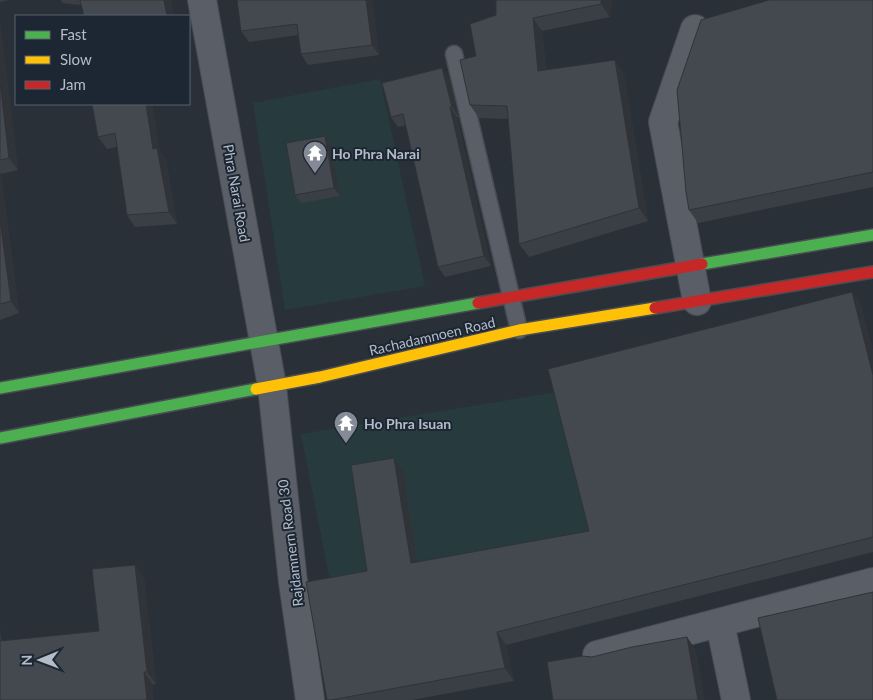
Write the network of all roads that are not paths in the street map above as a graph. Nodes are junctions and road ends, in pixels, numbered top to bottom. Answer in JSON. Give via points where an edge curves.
{"nodes":[{"id":1,"x":202,"y":0,"type":"edge"},
{"id":2,"x":694,"y":29,"type":"dead end"},
{"id":3,"x":454,"y":54,"type":"dead end"},
{"id":4,"x":873,"y":235,"type":"edge"},
{"id":5,"x":691,"y":267,"type":"junction"},
{"id":6,"x":873,"y":272,"type":"edge"},
{"id":7,"x":512,"y":297,"type":"junction"},
{"id":8,"x":697,"y":302,"type":"junction"},
{"id":9,"x":520,"y":330,"type":"junction"},
{"id":10,"x":265,"y":342,"type":"junction"},
{"id":11,"x":272,"y":386,"type":"junction"},
{"id":12,"x":0,"y":388,"type":"edge"},
{"id":13,"x":0,"y":438,"type":"edge"},
{"id":14,"x":873,"y":582,"type":"edge"},
{"id":15,"x":720,"y":623,"type":"junction"},
{"id":16,"x":597,"y":655,"type":"edge"},
{"id":17,"x":310,"y":700,"type":"edge"},
{"id":18,"x":736,"y":700,"type":"edge"}],
"edges":[{"from":1,"to":10,"type":"street","name":"Phra Narai Road"},
{"from":2,"to":5,"type":"street","via":[[663,122]]},
{"from":3,"to":7,"type":"lane"},
{"from":4,"to":5,"type":"main road","name":"Rachadamnoen Road"},
{"from":5,"to":7,"type":"main road","name":"Rachadamnoen Road"},
{"from":5,"to":8,"type":"street"},
{"from":6,"to":8,"type":"main road","name":"Rachadamnoen Road"},
{"from":7,"to":9,"type":"lane"},
{"from":7,"to":10,"type":"main road","name":"Rachadamnoen Road"},
{"from":8,"to":9,"type":"main road","name":"Rachadamnoen Road"},
{"from":9,"to":11,"type":"main road","name":"Rachadamnoen Road"},
{"from":10,"to":11,"type":"street","name":"Phra Narai Road"},
{"from":10,"to":12,"type":"main road","name":"Rachadamnoen Road"},
{"from":11,"to":13,"type":"main road","name":"Rachadamnoen Road"},
{"from":11,"to":17,"type":"street","name":"Rajdamnern Road 30","via":[[293,582]]},
{"from":14,"to":15,"type":"street"},
{"from":15,"to":16,"type":"street"},
{"from":15,"to":18,"type":"street"}]}
